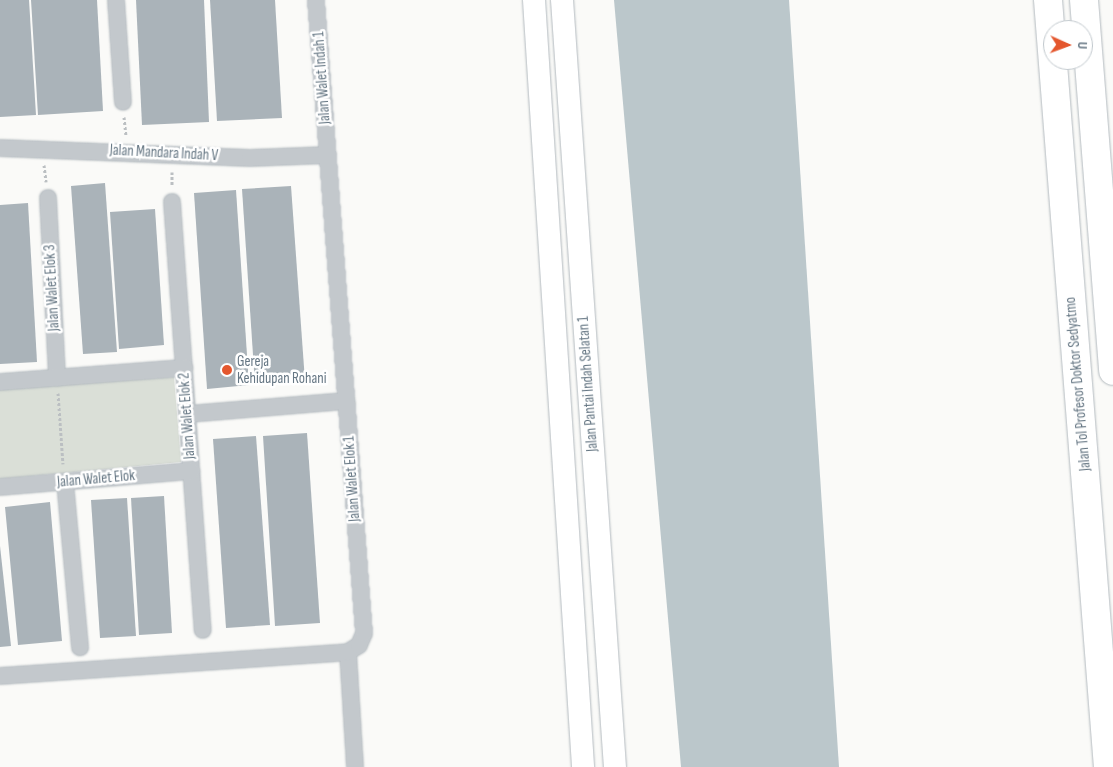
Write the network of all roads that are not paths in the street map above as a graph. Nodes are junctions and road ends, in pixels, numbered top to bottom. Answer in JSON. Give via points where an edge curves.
{"nodes":[{"id":1,"x":116,"y":0,"type":"edge"},
{"id":2,"x":316,"y":0,"type":"edge"},
{"id":3,"x":534,"y":0,"type":"edge"},
{"id":4,"x":562,"y":0,"type":"edge"},
{"id":5,"x":1048,"y":0,"type":"edge"},
{"id":6,"x":1084,"y":0,"type":"edge"},
{"id":7,"x":124,"y":102,"type":"road end"},
{"id":8,"x":0,"y":148,"type":"edge"},
{"id":9,"x":328,"y":155,"type":"junction"},
{"id":10,"x":48,"y":198,"type":"road end"},
{"id":11,"x":172,"y":202,"type":"road end"},
{"id":12,"x":184,"y":368,"type":"junction"},
{"id":13,"x":1113,"y":371,"type":"edge"},
{"id":14,"x":57,"y":378,"type":"junction"},
{"id":15,"x":0,"y":382,"type":"edge"},
{"id":16,"x":346,"y":402,"type":"junction"},
{"id":17,"x":187,"y":414,"type":"junction"},
{"id":18,"x":191,"y":471,"type":"junction"},
{"id":19,"x":65,"y":482,"type":"junction"},
{"id":20,"x":0,"y":488,"type":"edge"},
{"id":21,"x":203,"y":630,"type":"dead end"},
{"id":22,"x":80,"y":647,"type":"dead end"},
{"id":23,"x":348,"y":652,"type":"junction"},
{"id":24,"x":0,"y":676,"type":"edge"},
{"id":25,"x":355,"y":767,"type":"edge"},
{"id":26,"x":583,"y":767,"type":"edge"},
{"id":27,"x":615,"y":767,"type":"edge"},
{"id":28,"x":1108,"y":767,"type":"edge"}],
"edges":[{"from":1,"to":7,"type":"street"},
{"from":2,"to":9,"type":"street","name":"Jalan Walet Indah 1"},
{"from":3,"to":26,"type":"street","name":"Jalan Pantai Indah Selatan 1"},
{"from":4,"to":27,"type":"street","name":"Jalan Pantai Indah Selatan 1"},
{"from":5,"to":28,"type":"highway","name":"Jalan Tol Profesor Doktor Sedyatmo"},
{"from":6,"to":13,"type":"highway"},
{"from":8,"to":9,"type":"street","name":"Jalan Mandara Indah V","via":[[42,147],[250,158]]},
{"from":9,"to":16,"type":"street","name":"Jalan Walet Elok 1"},
{"from":10,"to":14,"type":"street","name":"Jalan Walet Elok 3"},
{"from":11,"to":12,"type":"street","name":"Jalan Walet Elok 2"},
{"from":12,"to":14,"type":"street"},
{"from":12,"to":17,"type":"street","name":"Jalan Walet Elok 2"},
{"from":14,"to":15,"type":"street"},
{"from":16,"to":17,"type":"street"},
{"from":16,"to":23,"type":"street","name":"Jalan Walet Elok 1","via":[[364,633],[359,645]]},
{"from":17,"to":18,"type":"street","name":"Jalan Walet Elok 2"},
{"from":18,"to":19,"type":"street","name":"Jalan Walet Elok"},
{"from":18,"to":21,"type":"street","name":"Jalan Walet Elok 2"},
{"from":19,"to":20,"type":"street","name":"Jalan Walet Elok"},
{"from":19,"to":22,"type":"street"},
{"from":23,"to":24,"type":"street"},
{"from":23,"to":25,"type":"street"}]}
